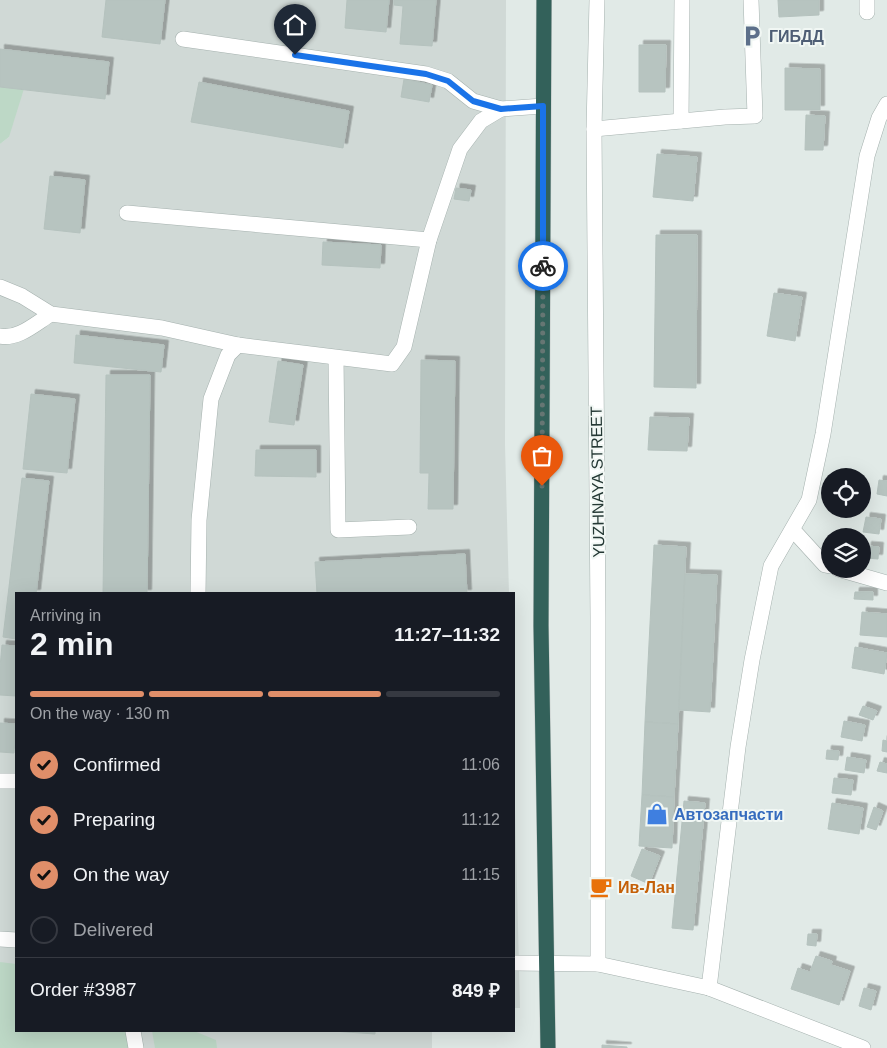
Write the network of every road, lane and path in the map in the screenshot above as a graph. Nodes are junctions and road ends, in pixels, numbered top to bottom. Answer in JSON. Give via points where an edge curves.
{"nodes":[{"id":1,"x":544,"y":0,"type":"edge"},
{"id":2,"x":597,"y":0,"type":"edge"},
{"id":3,"x":682,"y":0,"type":"edge"},
{"id":4,"x":751,"y":0,"type":"edge"},
{"id":5,"x":183,"y":39,"type":"dead end"},
{"id":6,"x":887,"y":104,"type":"edge"},
{"id":7,"x":543,"y":106,"type":"junction"},
{"id":8,"x":501,"y":109,"type":"junction"},
{"id":9,"x":681,"y":120,"type":"junction"},
{"id":10,"x":594,"y":128,"type":"junction"},
{"id":11,"x":127,"y":213,"type":"dead end"},
{"id":12,"x":429,"y":240,"type":"junction"},
{"id":13,"x":0,"y":287,"type":"edge"},
{"id":14,"x":51,"y":314,"type":"junction"},
{"id":15,"x":0,"y":336,"type":"edge"},
{"id":16,"x":238,"y":345,"type":"junction"},
{"id":17,"x":336,"y":358,"type":"junction"},
{"id":18,"x":409,"y":528,"type":"dead end"},
{"id":19,"x":793,"y":530,"type":"junction"},
{"id":20,"x":821,"y":561,"type":"edge"},
{"id":21,"x":870,"y":578,"type":"edge"},
{"id":22,"x":887,"y":583,"type":"edge"},
{"id":23,"x":198,"y":592,"type":"edge"},
{"id":24,"x":0,"y":781,"type":"edge"},
{"id":25,"x":15,"y":781,"type":"edge"},
{"id":26,"x":0,"y":939,"type":"edge"},
{"id":27,"x":15,"y":940,"type":"edge"},
{"id":28,"x":515,"y":963,"type":"edge"},
{"id":29,"x":545,"y":963,"type":"junction"},
{"id":30,"x":598,"y":964,"type":"junction"},
{"id":31,"x":709,"y":988,"type":"junction"},
{"id":32,"x":133,"y":1032,"type":"edge"},
{"id":33,"x":136,"y":1048,"type":"edge"},
{"id":34,"x":548,"y":1048,"type":"edge"},
{"id":35,"x":863,"y":1048,"type":"edge"}],
"edges":[{"from":1,"to":7,"type":"highway"},
{"from":2,"to":10,"type":"street","name":"YUZHNAYA STREET"},
{"from":3,"to":9,"type":"street"},
{"from":4,"to":9,"type":"street","via":[[755,116]]},
{"from":5,"to":8,"type":"street","via":[[426,74],[448,81],[473,101]]},
{"from":6,"to":19,"type":"street","via":[[867,156],[823,434],[809,500]]},
{"from":7,"to":8,"type":"street"},
{"from":7,"to":29,"type":"highway","via":[[541,626]]},
{"from":8,"to":12,"type":"street","via":[[481,121],[460,149]]},
{"from":9,"to":10,"type":"street"},
{"from":10,"to":30,"type":"street","name":"YUZHNAYA STREET"},
{"from":11,"to":12,"type":"street"},
{"from":12,"to":17,"type":"street","via":[[404,347],[392,364]]},
{"from":13,"to":14,"type":"street"},
{"from":14,"to":15,"type":"street","via":[[24,332]]},
{"from":14,"to":16,"type":"street","via":[[162,328]]},
{"from":16,"to":17,"type":"street"},
{"from":16,"to":23,"type":"street","via":[[228,355],[211,400],[199,520]]},
{"from":17,"to":18,"type":"street","via":[[338,530]]},
{"from":19,"to":20,"type":"street"},
{"from":19,"to":31,"type":"street","via":[[772,566],[752,660]]},
{"from":21,"to":22,"type":"street"},
{"from":24,"to":25,"type":"street"},
{"from":26,"to":27,"type":"street"},
{"from":28,"to":29,"type":"street"},
{"from":29,"to":30,"type":"street"},
{"from":29,"to":34,"type":"highway"},
{"from":30,"to":31,"type":"street"},
{"from":31,"to":35,"type":"street"},
{"from":32,"to":33,"type":"street"}]}
